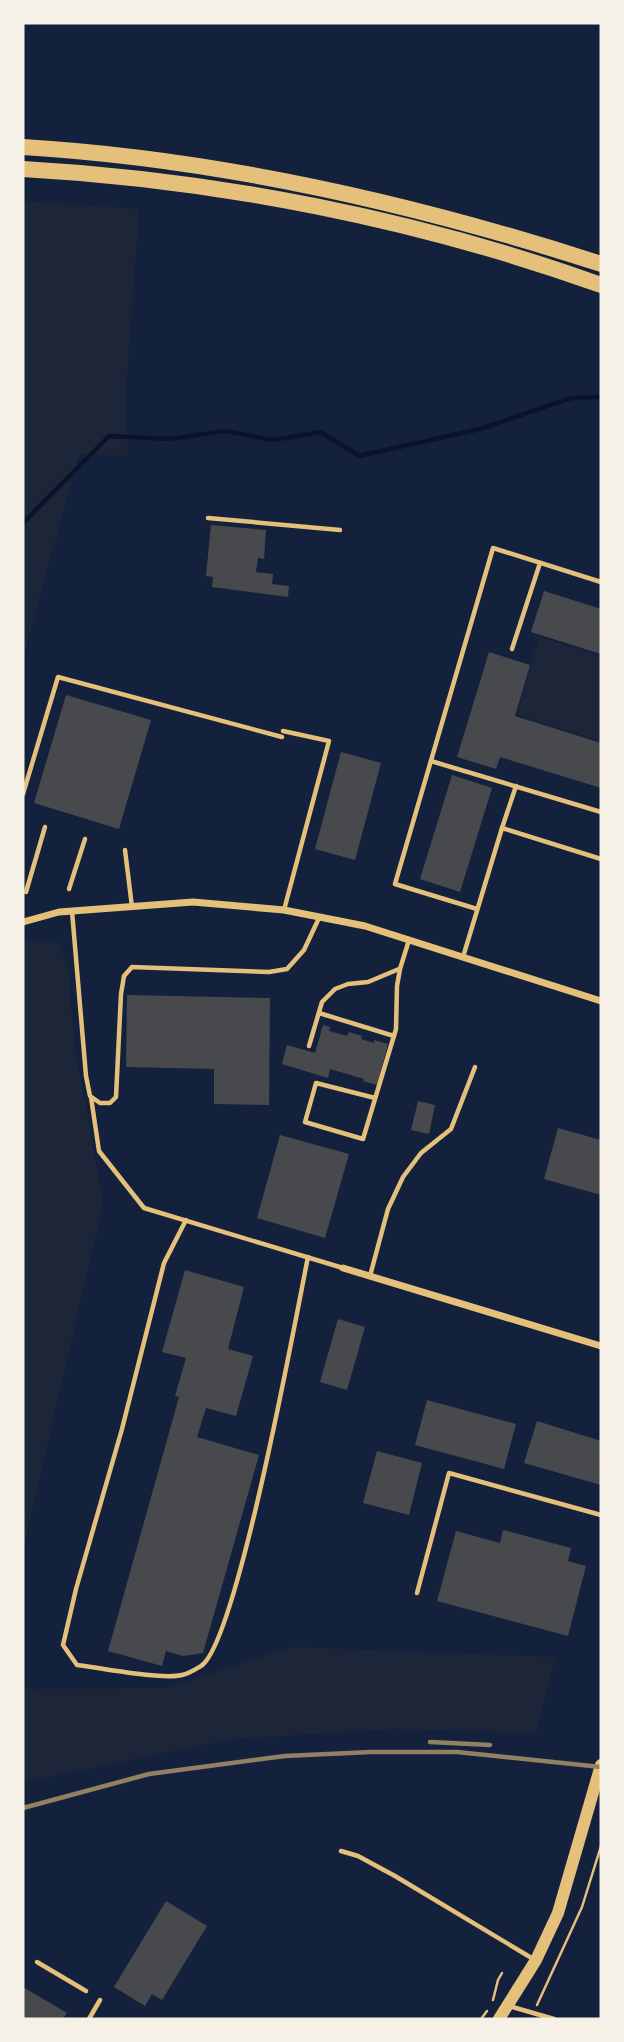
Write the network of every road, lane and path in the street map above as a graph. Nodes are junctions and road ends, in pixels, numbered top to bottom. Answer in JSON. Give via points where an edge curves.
{"nodes":[{"id":1,"x":23,"y":147,"type":"edge"},
{"id":2,"x":23,"y":169,"type":"edge"},
{"id":3,"x":601,"y":264,"type":"edge"},
{"id":4,"x":601,"y":285,"type":"edge"},
{"id":5,"x":208,"y":518,"type":"dead end"},
{"id":6,"x":340,"y":530,"type":"dead end"},
{"id":7,"x":540,"y":563,"type":"junction"},
{"id":8,"x":601,"y":582,"type":"edge"},
{"id":9,"x":512,"y":649,"type":"dead end"},
{"id":10,"x":283,"y":731,"type":"dead end"},
{"id":11,"x":282,"y":737,"type":"dead end"},
{"id":12,"x":431,"y":761,"type":"junction"},
{"id":13,"x":516,"y":786,"type":"junction"},
{"id":14,"x":23,"y":794,"type":"edge"},
{"id":15,"x":601,"y":812,"type":"edge"},
{"id":16,"x":45,"y":827,"type":"dead end"},
{"id":17,"x":502,"y":828,"type":"junction"},
{"id":18,"x":85,"y":839,"type":"dead end"},
{"id":19,"x":125,"y":850,"type":"dead end"},
{"id":20,"x":601,"y":859,"type":"edge"},
{"id":21,"x":69,"y":890,"type":"dead end"},
{"id":22,"x":26,"y":892,"type":"dead end"},
{"id":23,"x":132,"y":907,"type":"junction"},
{"id":24,"x":478,"y":909,"type":"junction"},
{"id":25,"x":284,"y":910,"type":"junction"},
{"id":26,"x":72,"y":911,"type":"junction"},
{"id":27,"x":319,"y":917,"type":"junction"},
{"id":28,"x":23,"y":922,"type":"edge"},
{"id":29,"x":409,"y":940,"type":"junction"},
{"id":30,"x":463,"y":957,"type":"junction"},
{"id":31,"x":400,"y":969,"type":"junction"},
{"id":32,"x":601,"y":1002,"type":"edge"},
{"id":33,"x":319,"y":1013,"type":"junction"},
{"id":34,"x":394,"y":1036,"type":"junction"},
{"id":35,"x":309,"y":1046,"type":"dead end"},
{"id":36,"x":475,"y":1067,"type":"dead end"},
{"id":37,"x":90,"y":1096,"type":"junction"},
{"id":38,"x":375,"y":1098,"type":"junction"},
{"id":39,"x":186,"y":1220,"type":"junction"},
{"id":40,"x":308,"y":1257,"type":"junction"},
{"id":41,"x":343,"y":1268,"type":"joint"},
{"id":42,"x":370,"y":1276,"type":"junction"},
{"id":43,"x":601,"y":1346,"type":"edge"},
{"id":44,"x":601,"y":1515,"type":"edge"},
{"id":45,"x":417,"y":1592,"type":"dead end"},
{"id":46,"x":601,"y":1765,"type":"edge"},
{"id":47,"x":601,"y":1846,"type":"edge"},
{"id":48,"x":341,"y":1852,"type":"dead end"},
{"id":49,"x":536,"y":1960,"type":"junction"},
{"id":50,"x":37,"y":1962,"type":"dead end"},
{"id":51,"x":502,"y":1973,"type":"dead end"},
{"id":52,"x":86,"y":1991,"type":"dead end"},
{"id":53,"x":540,"y":1999,"type":"dead end"},
{"id":54,"x":100,"y":2000,"type":"dead end"},
{"id":55,"x":509,"y":2006,"type":"junction"},
{"id":56,"x":89,"y":2019,"type":"edge"},
{"id":57,"x":481,"y":2019,"type":"edge"},
{"id":58,"x":499,"y":2019,"type":"edge"},
{"id":59,"x":554,"y":2019,"type":"edge"}],
"edges":[{"from":1,"to":3,"type":"highway","via":[[195,165],[350,194],[501,232]]},
{"from":2,"to":4,"type":"highway","via":[[188,185],[327,209],[454,239]]},
{"from":5,"to":6,"type":"lane"},
{"from":7,"to":8,"type":"lane"},
{"from":7,"to":9,"type":"lane"},
{"from":7,"to":12,"type":"lane","via":[[493,548]]},
{"from":10,"to":25,"type":"lane","via":[[328,741]]},
{"from":11,"to":14,"type":"lane","via":[[58,677]]},
{"from":12,"to":13,"type":"lane"},
{"from":12,"to":24,"type":"lane","via":[[395,884]]},
{"from":13,"to":15,"type":"lane"},
{"from":13,"to":17,"type":"lane"},
{"from":16,"to":22,"type":"lane"},
{"from":17,"to":20,"type":"lane"},
{"from":17,"to":24,"type":"lane"},
{"from":18,"to":21,"type":"lane"},
{"from":19,"to":23,"type":"lane"},
{"from":23,"to":25,"type":"street","via":[[193,902]]},
{"from":23,"to":26,"type":"street"},
{"from":24,"to":30,"type":"lane"},
{"from":25,"to":27,"type":"street"},
{"from":26,"to":28,"type":"street"},
{"from":26,"to":37,"type":"lane"},
{"from":27,"to":29,"type":"street"},
{"from":27,"to":37,"type":"lane","via":[[304,950],[287,969],[132,967],[124,976],[121,994],[116,1097],[110,1103],[100,1103]]},
{"from":29,"to":30,"type":"street"},
{"from":29,"to":31,"type":"lane"},
{"from":30,"to":32,"type":"street"},
{"from":31,"to":33,"type":"lane","via":[[335,989],[322,1002]]},
{"from":31,"to":34,"type":"lane"},
{"from":33,"to":34,"type":"lane"},
{"from":33,"to":35,"type":"lane"},
{"from":34,"to":38,"type":"lane"},
{"from":36,"to":42,"type":"lane","via":[[451,1129],[421,1153],[403,1177],[388,1209]]},
{"from":37,"to":39,"type":"lane","via":[[99,1151],[144,1208]]},
{"from":38,"to":38,"type":"lane","via":[[363,1139],[305,1122],[316,1083]]},
{"from":39,"to":40,"type":"lane"},
{"from":39,"to":40,"type":"lane","via":[[164,1263],[76,1589],[63,1645],[77,1665],[183,1675],[204,1664],[214,1648],[274,1432]]},
{"from":40,"to":41,"type":"lane"},
{"from":41,"to":42,"type":"street"},
{"from":42,"to":43,"type":"street"},
{"from":44,"to":45,"type":"lane","via":[[449,1473]]},
{"from":46,"to":49,"type":"main road","via":[[558,1913]]},
{"from":47,"to":53,"type":"path","via":[[582,1907]]},
{"from":48,"to":49,"type":"lane","via":[[395,1876]]},
{"from":49,"to":55,"type":"main road"},
{"from":50,"to":52,"type":"lane"},
{"from":51,"to":57,"type":"path","via":[[493,2002]]},
{"from":54,"to":56,"type":"lane"},
{"from":55,"to":58,"type":"main road"},
{"from":55,"to":59,"type":"lane"}]}
